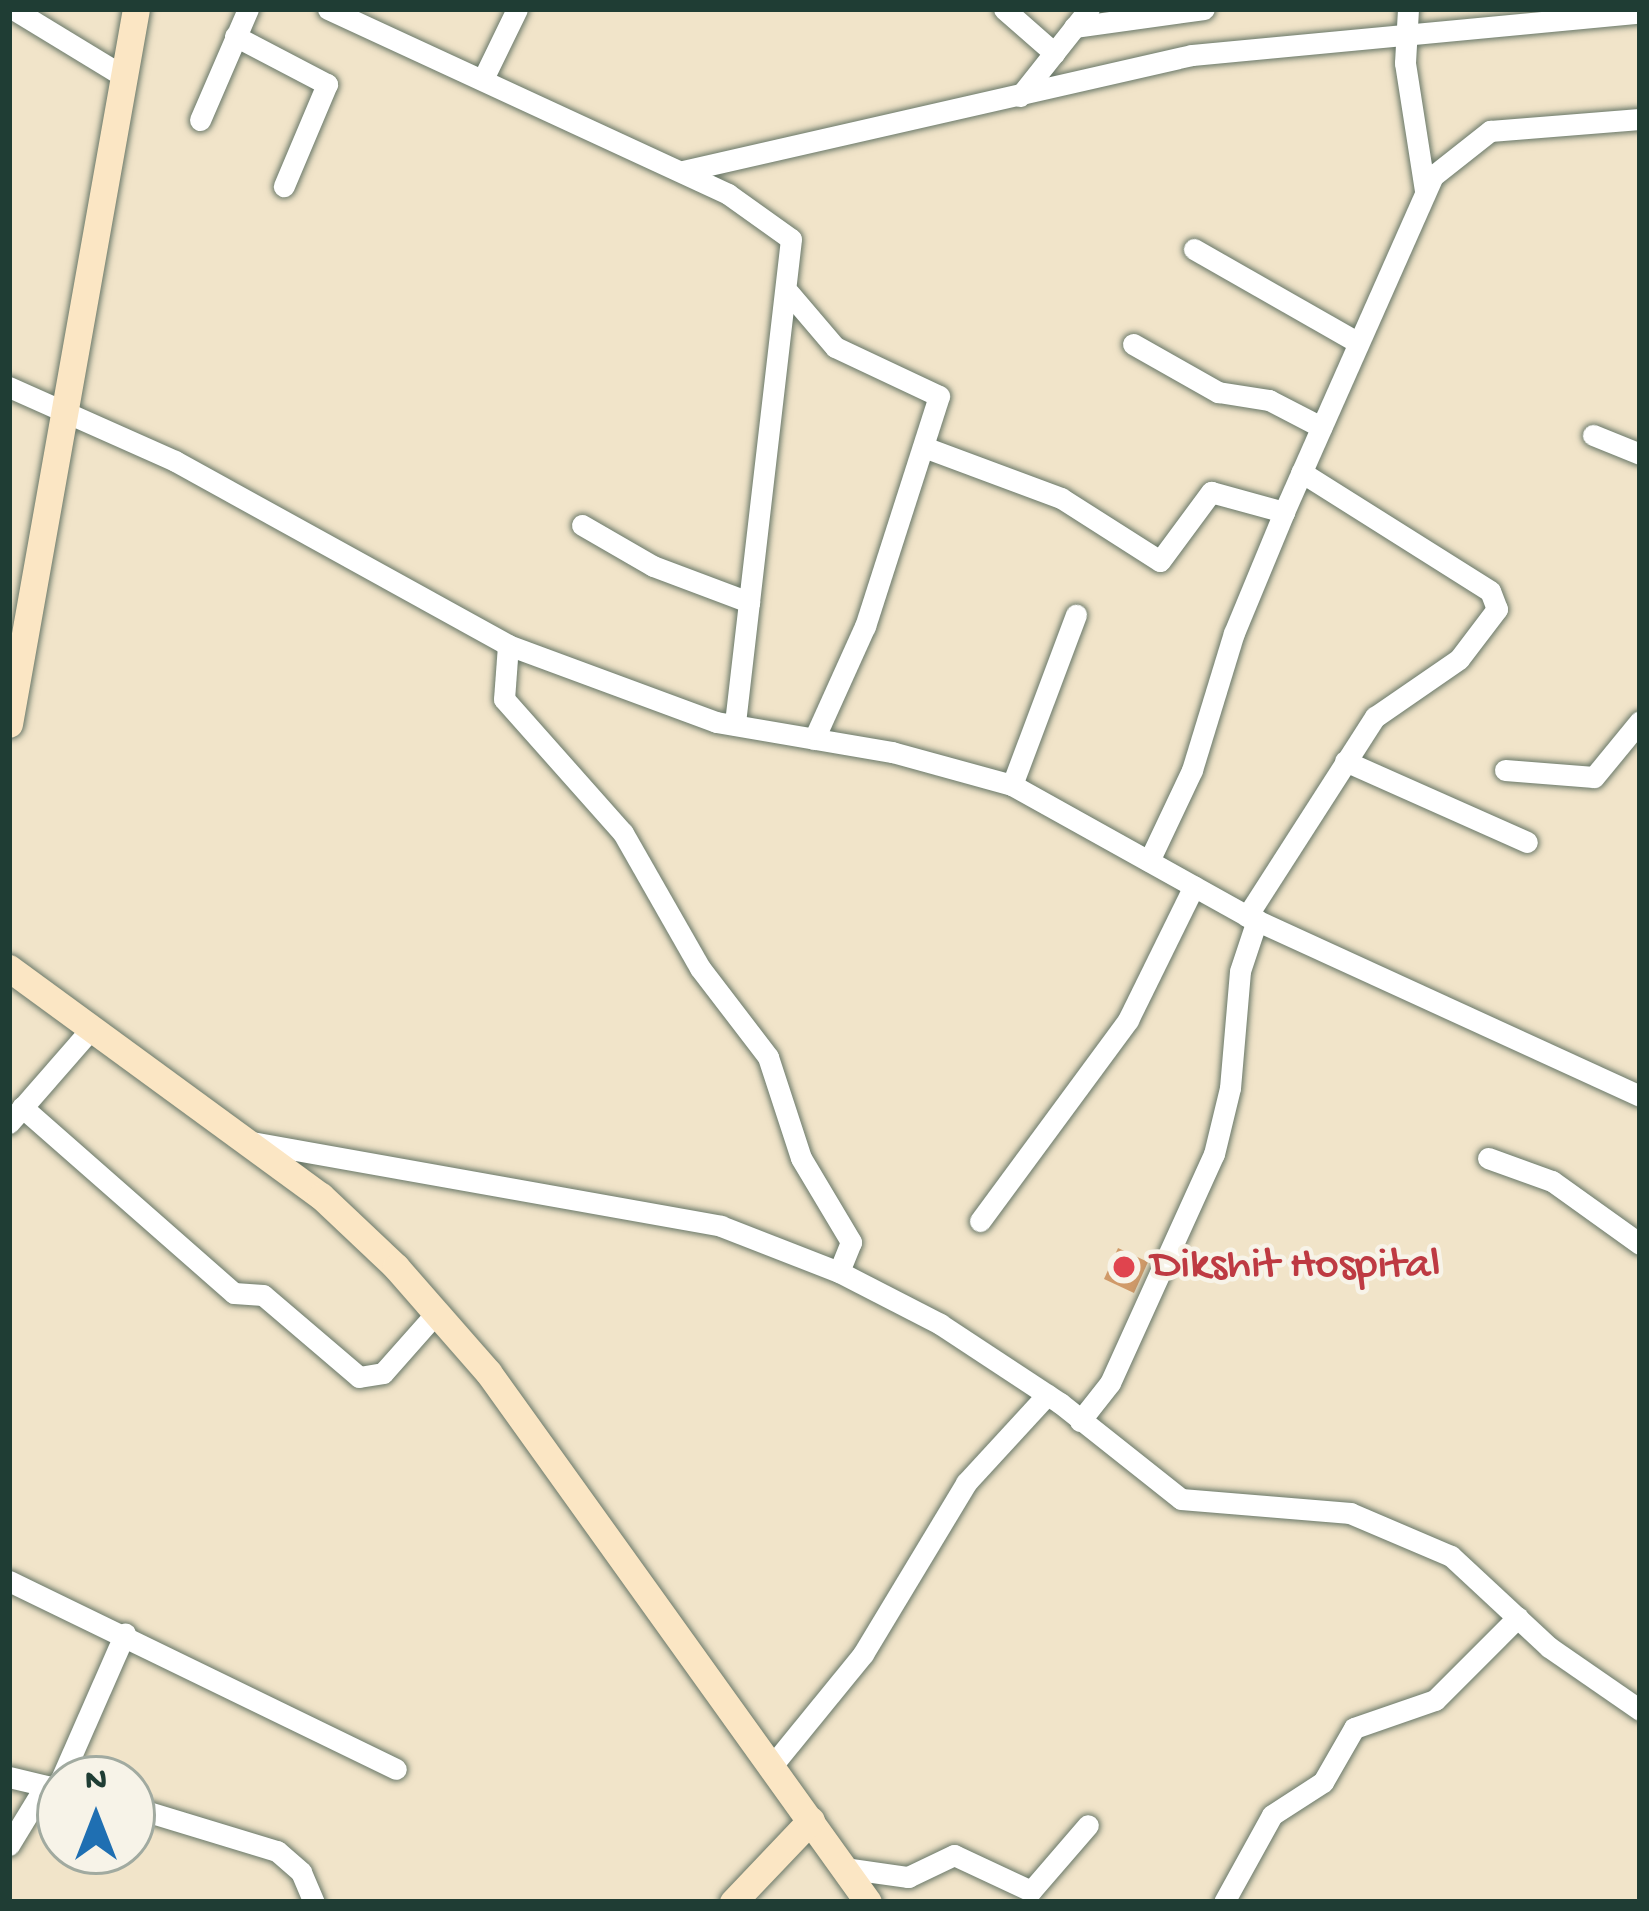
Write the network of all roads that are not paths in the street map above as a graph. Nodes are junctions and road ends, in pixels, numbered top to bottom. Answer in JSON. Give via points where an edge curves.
{"nodes":[{"id":1,"x":13,"y":9,"type":"edge"},
{"id":2,"x":136,"y":9,"type":"edge"},
{"id":3,"x":248,"y":9,"type":"edge"},
{"id":4,"x":328,"y":9,"type":"edge"},
{"id":5,"x":517,"y":9,"type":"edge"},
{"id":6,"x":1004,"y":9,"type":"edge"},
{"id":7,"x":1089,"y":9,"type":"edge"},
{"id":8,"x":1204,"y":9,"type":"edge"},
{"id":9,"x":1640,"y":13,"type":"edge"},
{"id":10,"x":1407,"y":21,"type":"edge"},
{"id":11,"x":1074,"y":27,"type":"junction"},
{"id":12,"x":235,"y":36,"type":"junction"},
{"id":13,"x":1054,"y":53,"type":"junction"},
{"id":14,"x":123,"y":76,"type":"junction"},
{"id":15,"x":483,"y":79,"type":"junction"},
{"id":16,"x":1020,"y":96,"type":"junction"},
{"id":17,"x":1640,"y":119,"type":"edge"},
{"id":18,"x":200,"y":120,"type":"dead end"},
{"id":19,"x":683,"y":171,"type":"junction"},
{"id":20,"x":284,"y":186,"type":"dead end"},
{"id":21,"x":1424,"y":190,"type":"junction"},
{"id":22,"x":1194,"y":249,"type":"dead end"},
{"id":23,"x":789,"y":293,"type":"junction"},
{"id":24,"x":1357,"y":342,"type":"junction"},
{"id":25,"x":1133,"y":344,"type":"dead end"},
{"id":26,"x":9,"y":387,"type":"edge"},
{"id":27,"x":62,"y":410,"type":"junction"},
{"id":28,"x":1321,"y":427,"type":"junction"},
{"id":29,"x":1593,"y":435,"type":"dead end"},
{"id":30,"x":923,"y":447,"type":"junction"},
{"id":31,"x":1640,"y":454,"type":"edge"},
{"id":32,"x":1301,"y":472,"type":"junction"},
{"id":33,"x":1283,"y":512,"type":"junction"},
{"id":34,"x":582,"y":525,"type":"dead end"},
{"id":35,"x":749,"y":602,"type":"junction"},
{"id":36,"x":1076,"y":615,"type":"dead end"},
{"id":37,"x":508,"y":645,"type":"junction"},
{"id":38,"x":1640,"y":722,"type":"edge"},
{"id":39,"x":9,"y":724,"type":"edge"},
{"id":40,"x":735,"y":725,"type":"junction"},
{"id":41,"x":814,"y":739,"type":"junction"},
{"id":42,"x":1345,"y":761,"type":"junction"},
{"id":43,"x":1505,"y":770,"type":"dead end"},
{"id":44,"x":1012,"y":785,"type":"junction"},
{"id":45,"x":1527,"y":842,"type":"dead end"},
{"id":46,"x":1149,"y":861,"type":"junction"},
{"id":47,"x":1194,"y":886,"type":"junction"},
{"id":48,"x":1252,"y":918,"type":"junction"},
{"id":49,"x":9,"y":968,"type":"edge"},
{"id":50,"x":91,"y":1029,"type":"junction"},
{"id":51,"x":1640,"y":1096,"type":"edge"},
{"id":52,"x":16,"y":1115,"type":"edge"},
{"id":53,"x":246,"y":1142,"type":"junction"},
{"id":54,"x":1488,"y":1158,"type":"dead end"},
{"id":55,"x":980,"y":1222,"type":"dead end"},
{"id":56,"x":1640,"y":1244,"type":"edge"},
{"id":57,"x":838,"y":1272,"type":"junction"},
{"id":58,"x":436,"y":1313,"type":"junction"},
{"id":59,"x":1047,"y":1395,"type":"junction"},
{"id":60,"x":1080,"y":1421,"type":"junction"},
{"id":61,"x":9,"y":1581,"type":"edge"},
{"id":62,"x":1518,"y":1617,"type":"junction"},
{"id":63,"x":125,"y":1633,"type":"junction"},
{"id":64,"x":1640,"y":1710,"type":"edge"},
{"id":65,"x":70,"y":1755,"type":"edge"},
{"id":66,"x":771,"y":1767,"type":"junction"},
{"id":67,"x":396,"y":1769,"type":"dead end"},
{"id":68,"x":36,"y":1811,"type":"edge"},
{"id":69,"x":156,"y":1814,"type":"edge"},
{"id":70,"x":811,"y":1820,"type":"junction"},
{"id":71,"x":1088,"y":1826,"type":"dead end"},
{"id":72,"x":9,"y":1845,"type":"edge"},
{"id":73,"x":844,"y":1868,"type":"junction"},
{"id":74,"x":314,"y":1902,"type":"edge"},
{"id":75,"x":733,"y":1902,"type":"edge"},
{"id":76,"x":868,"y":1902,"type":"edge"},
{"id":77,"x":1224,"y":1902,"type":"edge"}],
"edges":[{"from":1,"to":14,"type":"street"},
{"from":2,"to":14,"type":"main road"},
{"from":3,"to":12,"type":"street"},
{"from":4,"to":15,"type":"street"},
{"from":5,"to":15,"type":"street"},
{"from":6,"to":13,"type":"street"},
{"from":7,"to":11,"type":"street"},
{"from":8,"to":11,"type":"street"},
{"from":9,"to":10,"type":"street"},
{"from":10,"to":16,"type":"street","via":[[1192,55]]},
{"from":10,"to":21,"type":"street"},
{"from":11,"to":13,"type":"street"},
{"from":12,"to":18,"type":"street"},
{"from":12,"to":20,"type":"street","via":[[327,84]]},
{"from":13,"to":16,"type":"street"},
{"from":14,"to":27,"type":"main road"},
{"from":15,"to":19,"type":"street"},
{"from":16,"to":19,"type":"street"},
{"from":17,"to":21,"type":"street","via":[[1490,131],[1446,160]]},
{"from":19,"to":23,"type":"street","via":[[780,225],[794,259]]},
{"from":21,"to":24,"type":"street"},
{"from":22,"to":24,"type":"street"},
{"from":23,"to":30,"type":"street","via":[[835,347],[935,391]]},
{"from":23,"to":35,"type":"street"},
{"from":24,"to":28,"type":"street"},
{"from":25,"to":28,"type":"street","via":[[1218,392],[1269,400]]},
{"from":26,"to":27,"type":"street"},
{"from":27,"to":37,"type":"street","via":[[175,461]]},
{"from":27,"to":39,"type":"main road"},
{"from":28,"to":32,"type":"street"},
{"from":29,"to":31,"type":"street"},
{"from":30,"to":33,"type":"street","via":[[1060,498],[1160,561],[1211,491]]},
{"from":30,"to":41,"type":"street","via":[[865,626]]},
{"from":32,"to":33,"type":"street"},
{"from":32,"to":42,"type":"street","via":[[1424,545],[1496,600],[1470,648],[1381,711]]},
{"from":33,"to":46,"type":"street","via":[[1192,770]]},
{"from":34,"to":35,"type":"street","via":[[653,566]]},
{"from":35,"to":40,"type":"street"},
{"from":36,"to":44,"type":"street"},
{"from":37,"to":40,"type":"street"},
{"from":37,"to":57,"type":"street","via":[[504,699],[623,833],[700,968],[768,1058],[801,1158],[851,1242]]},
{"from":38,"to":43,"type":"street","via":[[1594,777]]},
{"from":40,"to":41,"type":"street"},
{"from":41,"to":44,"type":"street"},
{"from":42,"to":45,"type":"street"},
{"from":42,"to":48,"type":"street"},
{"from":44,"to":46,"type":"street"},
{"from":46,"to":47,"type":"street"},
{"from":47,"to":48,"type":"street"},
{"from":47,"to":55,"type":"street","via":[[1118,1036]]},
{"from":48,"to":51,"type":"street"},
{"from":48,"to":60,"type":"street","via":[[1214,1154],[1110,1383]]},
{"from":49,"to":50,"type":"main road"},
{"from":50,"to":52,"type":"street"},
{"from":50,"to":53,"type":"main road"},
{"from":52,"to":58,"type":"street","via":[[234,1294],[263,1295],[359,1377],[383,1373]]},
{"from":53,"to":57,"type":"street","via":[[722,1226]]},
{"from":53,"to":58,"type":"main road","via":[[321,1196]]},
{"from":54,"to":56,"type":"street","via":[[1552,1180]]},
{"from":57,"to":59,"type":"street","via":[[940,1324]]},
{"from":58,"to":66,"type":"main road","via":[[488,1372]]},
{"from":59,"to":60,"type":"street"},
{"from":59,"to":66,"type":"street","via":[[966,1483],[863,1654]]},
{"from":60,"to":62,"type":"street","via":[[1180,1499],[1253,1499],[1386,1524],[1466,1566]]},
{"from":61,"to":63,"type":"street"},
{"from":62,"to":64,"type":"street"},
{"from":62,"to":77,"type":"street","via":[[1436,1700],[1354,1728],[1323,1782],[1272,1815]]},
{"from":63,"to":65,"type":"street"},
{"from":63,"to":67,"type":"street"},
{"from":66,"to":70,"type":"main road"},
{"from":68,"to":72,"type":"street"},
{"from":69,"to":74,"type":"street","via":[[277,1851],[301,1872]]},
{"from":70,"to":73,"type":"main road"},
{"from":70,"to":75,"type":"main road"},
{"from":71,"to":73,"type":"street","via":[[1038,1890],[954,1855],[908,1877]]},
{"from":73,"to":76,"type":"main road"}]}
